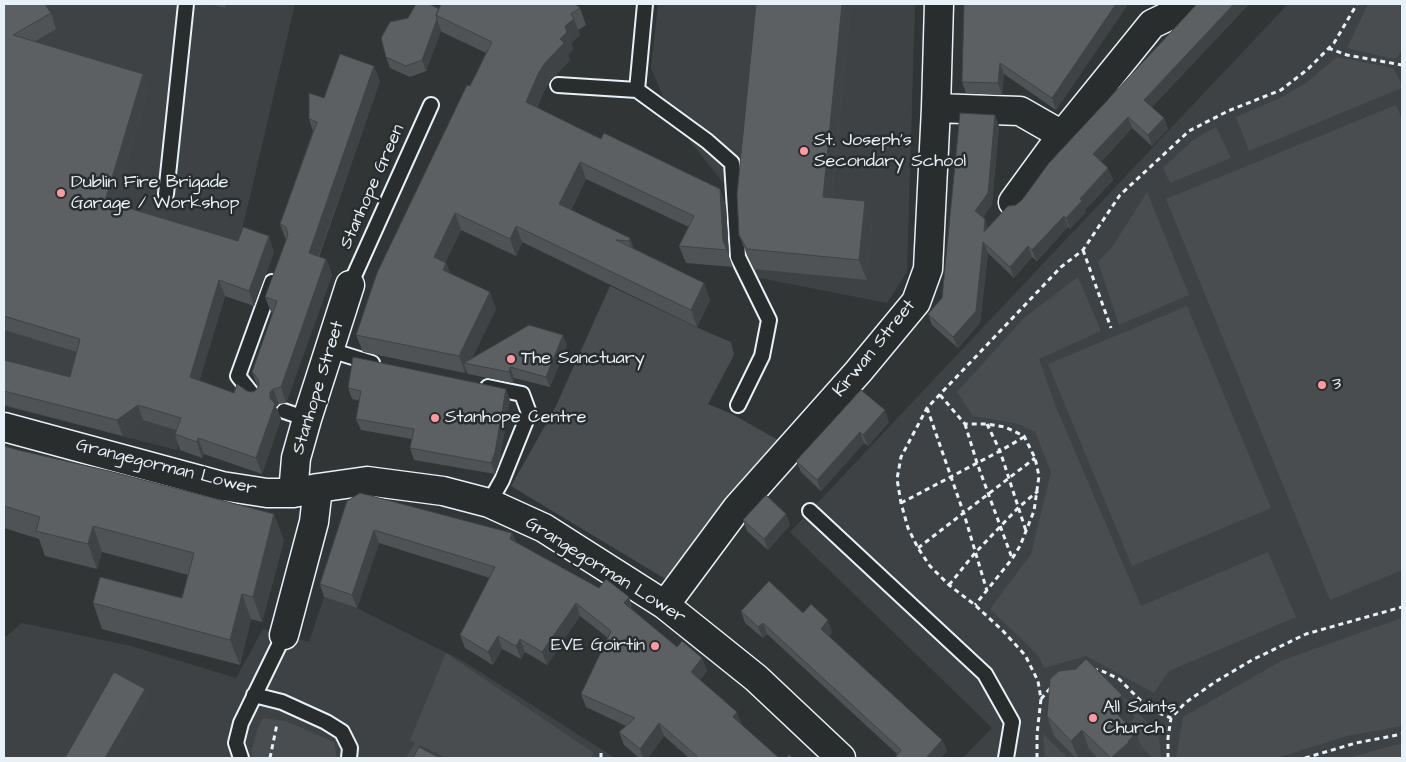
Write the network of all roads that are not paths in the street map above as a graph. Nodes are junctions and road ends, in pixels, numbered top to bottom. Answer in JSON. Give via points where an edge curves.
{"nodes":[{"id":1,"x":186,"y":4,"type":"edge"},
{"id":2,"x":645,"y":4,"type":"edge"},
{"id":3,"x":939,"y":4,"type":"edge"},
{"id":4,"x":1184,"y":4,"type":"edge"},
{"id":5,"x":1152,"y":14,"type":"edge"},
{"id":6,"x":558,"y":86,"type":"dead end"},
{"id":7,"x":637,"y":90,"type":"junction"},
{"id":8,"x":431,"y":105,"type":"dead end"},
{"id":9,"x":936,"y":108,"type":"junction"},
{"id":10,"x":1062,"y":135,"type":"junction"},
{"id":11,"x":166,"y":194,"type":"dead end"},
{"id":12,"x":1013,"y":202,"type":"dead end"},
{"id":13,"x":278,"y":266,"type":"edge"},
{"id":14,"x":350,"y":285,"type":"joint"},
{"id":15,"x":330,"y":350,"type":"junction"},
{"id":16,"x":388,"y":366,"type":"edge"},
{"id":17,"x":474,"y":384,"type":"edge"},
{"id":18,"x":256,"y":399,"type":"edge"},
{"id":19,"x":738,"y":405,"type":"dead end"},
{"id":20,"x":4,"y":427,"type":"edge"},
{"id":21,"x":306,"y":490,"type":"junction"},
{"id":22,"x":489,"y":503,"type":"junction"},
{"id":23,"x":810,"y":511,"type":"dead end"},
{"id":24,"x":665,"y":605,"type":"junction"},
{"id":25,"x":284,"y":635,"type":"joint"},
{"id":26,"x":254,"y":695,"type":"junction"},
{"id":27,"x":241,"y":758,"type":"edge"},
{"id":28,"x":349,"y":758,"type":"edge"},
{"id":29,"x":841,"y":758,"type":"edge"},
{"id":30,"x":1006,"y":758,"type":"edge"}],
"edges":[{"from":1,"to":11,"type":"lane"},
{"from":2,"to":7,"type":"lane"},
{"from":3,"to":9,"type":"street","name":"Kirwan Street"},
{"from":4,"to":5,"type":"street","via":[[1175,13]]},
{"from":5,"to":10,"type":"street"},
{"from":6,"to":7,"type":"lane"},
{"from":7,"to":19,"type":"lane","via":[[732,163],[738,257],[768,320],[762,356]]},
{"from":8,"to":14,"type":"lane","name":"Stanhope Green"},
{"from":9,"to":10,"type":"street","via":[[1020,110]]},
{"from":9,"to":24,"type":"street","name":"Kirwan Street","via":[[928,269],[916,302],[737,508]]},
{"from":10,"to":12,"type":"street"},
{"from":13,"to":18,"type":"lane","via":[[238,376]]},
{"from":14,"to":15,"type":"street","name":"Stanhope Street"},
{"from":15,"to":16,"type":"lane"},
{"from":15,"to":21,"type":"street","name":"Stanhope Street","via":[[295,415],[296,458]]},
{"from":17,"to":22,"type":"lane","via":[[522,394],[529,414]]},
{"from":20,"to":21,"type":"street","name":"Grangegorman Lower","via":[[222,486],[266,493]]},
{"from":21,"to":22,"type":"street","name":"Grangegorman Lower","via":[[367,481],[443,491]]},
{"from":21,"to":25,"type":"street","name":"Stanhope Street","via":[[314,522]]},
{"from":22,"to":24,"type":"street","name":"Grangegorman Lower","via":[[544,528]]},
{"from":23,"to":30,"type":"lane","via":[[985,674],[1012,722]]},
{"from":24,"to":29,"type":"street","name":"Grangegorman Lower","via":[[756,678]]},
{"from":25,"to":26,"type":"lane"},
{"from":26,"to":27,"type":"lane","via":[[236,743]]},
{"from":26,"to":28,"type":"lane","via":[[282,702],[342,732],[350,748]]}]}
